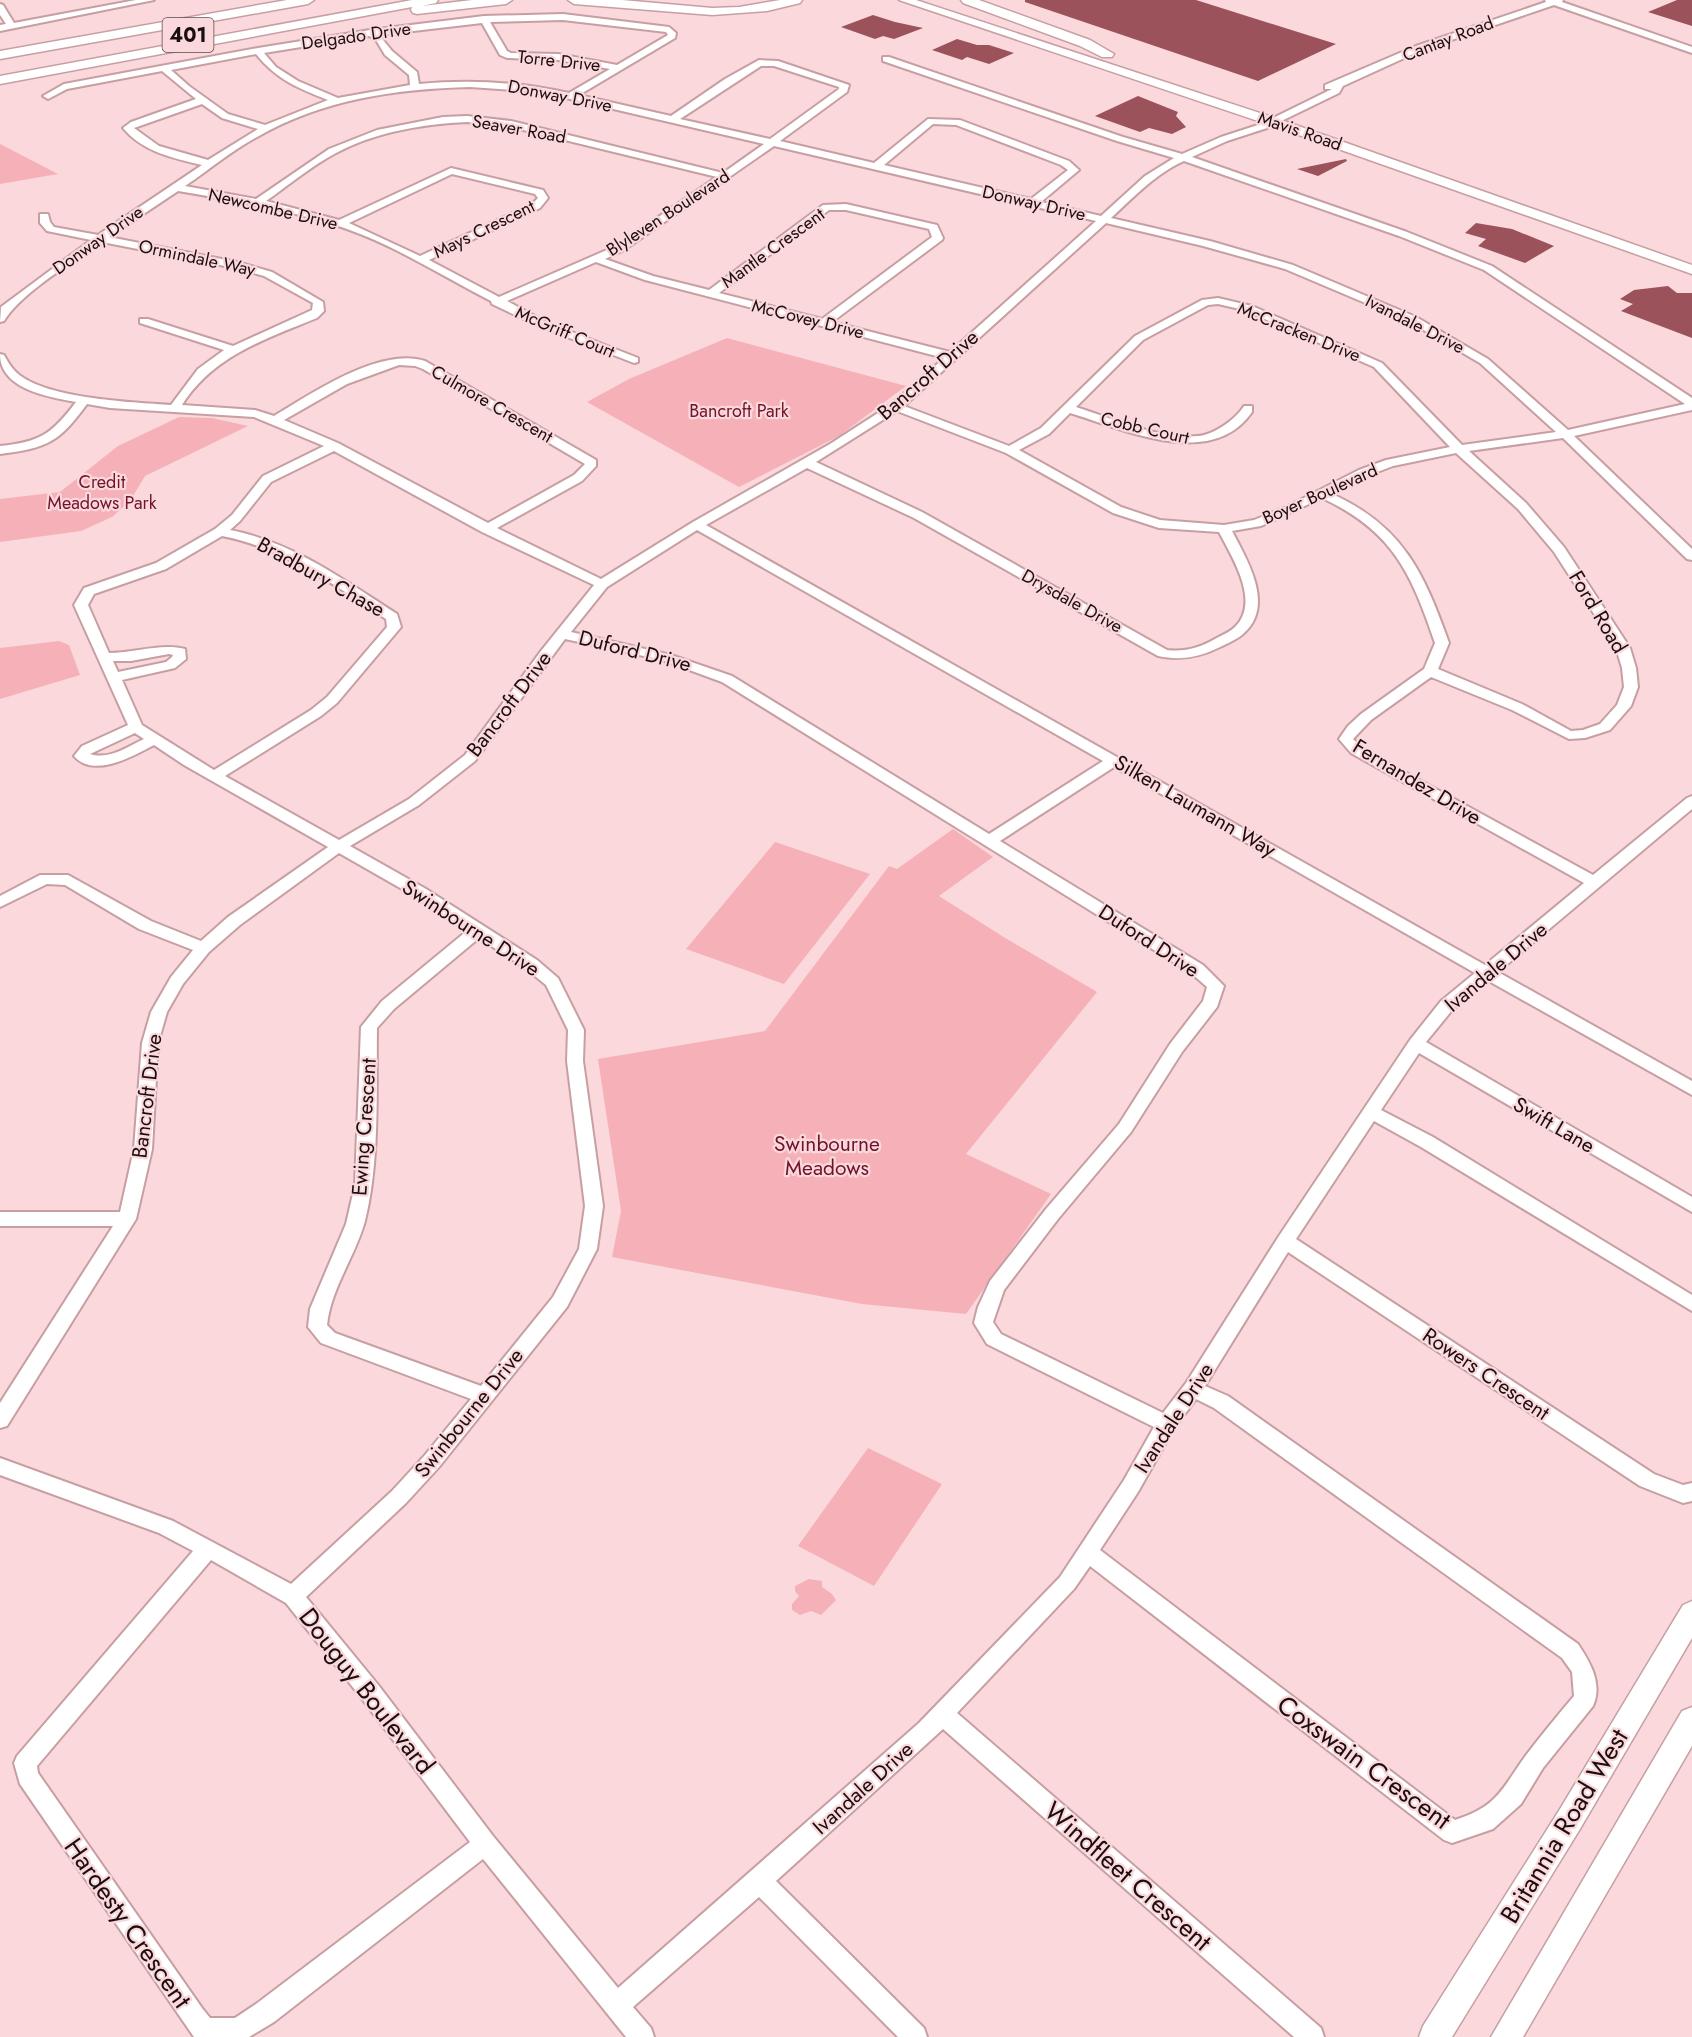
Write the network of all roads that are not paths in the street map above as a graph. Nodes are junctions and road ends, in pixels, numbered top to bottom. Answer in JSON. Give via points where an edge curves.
{"nodes":[{"id":1,"x":150,"y":0,"type":"edge"},
{"id":2,"x":261,"y":0,"type":"edge"},
{"id":3,"x":308,"y":0,"type":"edge"},
{"id":4,"x":375,"y":0,"type":"edge"},
{"id":5,"x":432,"y":0,"type":"edge"},
{"id":6,"x":506,"y":0,"type":"edge"},
{"id":7,"x":574,"y":0,"type":"edge"},
{"id":8,"x":684,"y":0,"type":"edge"},
{"id":9,"x":736,"y":0,"type":"edge"},
{"id":10,"x":796,"y":0,"type":"edge"},
{"id":11,"x":905,"y":0,"type":"edge"},
{"id":12,"x":931,"y":0,"type":"edge"},
{"id":13,"x":967,"y":0,"type":"edge"},
{"id":14,"x":1554,"y":1,"type":"edge"},
{"id":15,"x":0,"y":7,"type":"edge"},
{"id":16,"x":146,"y":14,"type":"dead end"},
{"id":17,"x":484,"y":20,"type":"junction"},
{"id":18,"x":11,"y":26,"type":"junction"},
{"id":19,"x":0,"y":28,"type":"edge"},
{"id":20,"x":370,"y":33,"type":"junction"},
{"id":21,"x":233,"y":36,"type":"junction"},
{"id":22,"x":16,"y":43,"type":"junction"},
{"id":23,"x":0,"y":46,"type":"edge"},
{"id":24,"x":1692,"y":50,"type":"edge"},
{"id":25,"x":258,"y":51,"type":"junction"},
{"id":26,"x":1107,"y":54,"type":"junction"},
{"id":27,"x":0,"y":55,"type":"edge"},
{"id":28,"x":886,"y":59,"type":"dead end"},
{"id":29,"x":0,"y":68,"type":"edge"},
{"id":30,"x":164,"y":68,"type":"junction"},
{"id":31,"x":618,"y":68,"type":"junction"},
{"id":32,"x":0,"y":80,"type":"edge"},
{"id":33,"x":415,"y":86,"type":"junction"},
{"id":34,"x":48,"y":96,"type":"dead end"},
{"id":35,"x":571,"y":96,"type":"junction"},
{"id":36,"x":203,"y":100,"type":"junction"},
{"id":37,"x":338,"y":101,"type":"junction"},
{"id":38,"x":1279,"y":115,"type":"junction"},
{"id":39,"x":1260,"y":117,"type":"junction"},
{"id":40,"x":673,"y":119,"type":"junction"},
{"id":41,"x":266,"y":128,"type":"junction"},
{"id":42,"x":1224,"y":138,"type":"junction"},
{"id":43,"x":770,"y":143,"type":"junction"},
{"id":44,"x":1184,"y":158,"type":"junction"},
{"id":45,"x":212,"y":164,"type":"junction"},
{"id":46,"x":876,"y":167,"type":"junction"},
{"id":47,"x":725,"y":176,"type":"junction"},
{"id":48,"x":176,"y":188,"type":"junction"},
{"id":49,"x":258,"y":202,"type":"junction"},
{"id":50,"x":1033,"y":203,"type":"junction"},
{"id":51,"x":44,"y":216,"type":"dead end"},
{"id":52,"x":1106,"y":219,"type":"junction"},
{"id":53,"x":340,"y":223,"type":"junction"},
{"id":54,"x":99,"y":238,"type":"junction"},
{"id":55,"x":1692,"y":258,"type":"edge"},
{"id":56,"x":596,"y":259,"type":"junction"},
{"id":57,"x":419,"y":260,"type":"junction"},
{"id":58,"x":1692,"y":270,"type":"edge"},
{"id":59,"x":711,"y":294,"type":"junction"},
{"id":60,"x":496,"y":302,"type":"junction"},
{"id":61,"x":0,"y":319,"type":"edge"},
{"id":62,"x":144,"y":321,"type":"dead end"},
{"id":63,"x":824,"y":323,"type":"junction"},
{"id":64,"x":235,"y":350,"type":"junction"},
{"id":65,"x":951,"y":356,"type":"junction"},
{"id":66,"x":0,"y":357,"type":"edge"},
{"id":67,"x":634,"y":360,"type":"dead end"},
{"id":68,"x":83,"y":401,"type":"junction"},
{"id":69,"x":1692,"y":405,"type":"edge"},
{"id":70,"x":896,"y":406,"type":"junction"},
{"id":71,"x":175,"y":407,"type":"junction"},
{"id":72,"x":1069,"y":409,"type":"junction"},
{"id":73,"x":1248,"y":409,"type":"dead end"},
{"id":74,"x":276,"y":420,"type":"junction"},
{"id":75,"x":1564,"y":434,"type":"junction"},
{"id":76,"x":334,"y":446,"type":"junction"},
{"id":77,"x":1459,"y":449,"type":"junction"},
{"id":78,"x":0,"y":450,"type":"edge"},
{"id":79,"x":1010,"y":450,"type":"junction"},
{"id":80,"x":807,"y":463,"type":"junction"},
{"id":81,"x":1323,"y":494,"type":"junction"},
{"id":82,"x":697,"y":525,"type":"junction"},
{"id":83,"x":487,"y":528,"type":"junction"},
{"id":84,"x":1224,"y":529,"type":"junction"},
{"id":85,"x":220,"y":532,"type":"junction"},
{"id":86,"x":1692,"y":556,"type":"edge"},
{"id":87,"x":602,"y":584,"type":"junction"},
{"id":88,"x":562,"y":634,"type":"junction"},
{"id":89,"x":105,"y":657,"type":"junction"},
{"id":90,"x":1430,"y":671,"type":"junction"},
{"id":91,"x":114,"y":677,"type":"junction"},
{"id":92,"x":136,"y":727,"type":"junction"},
{"id":93,"x":154,"y":739,"type":"junction"},
{"id":94,"x":1115,"y":760,"type":"junction"},
{"id":95,"x":215,"y":776,"type":"junction"},
{"id":96,"x":1692,"y":801,"type":"edge"},
{"id":97,"x":989,"y":841,"type":"junction"},
{"id":98,"x":339,"y":847,"type":"junction"},
{"id":99,"x":1595,"y":883,"type":"junction"},
{"id":100,"x":0,"y":902,"type":"edge"},
{"id":101,"x":477,"y":931,"type":"junction"},
{"id":102,"x":203,"y":948,"type":"junction"},
{"id":103,"x":1486,"y":974,"type":"junction"},
{"id":104,"x":1416,"y":1044,"type":"junction"},
{"id":105,"x":1692,"y":1089,"type":"edge"},
{"id":106,"x":1371,"y":1112,"type":"junction"},
{"id":107,"x":1692,"y":1205,"type":"edge"},
{"id":108,"x":127,"y":1219,"type":"junction"},
{"id":109,"x":0,"y":1220,"type":"edge"},
{"id":110,"x":1285,"y":1241,"type":"junction"},
{"id":111,"x":1692,"y":1304,"type":"edge"},
{"id":112,"x":1193,"y":1389,"type":"junction"},
{"id":113,"x":483,"y":1395,"type":"junction"},
{"id":114,"x":0,"y":1420,"type":"edge"},
{"id":115,"x":1166,"y":1424,"type":"junction"},
{"id":116,"x":0,"y":1466,"type":"edge"},
{"id":117,"x":1692,"y":1492,"type":"edge"},
{"id":118,"x":208,"y":1548,"type":"junction"},
{"id":119,"x":1088,"y":1553,"type":"junction"},
{"id":120,"x":293,"y":1596,"type":"junction"},
{"id":121,"x":1692,"y":1613,"type":"edge"},
{"id":122,"x":943,"y":1715,"type":"junction"},
{"id":123,"x":1692,"y":1720,"type":"edge"},
{"id":124,"x":485,"y":1844,"type":"junction"},
{"id":125,"x":759,"y":1881,"type":"junction"},
{"id":126,"x":616,"y":2006,"type":"junction"},
{"id":127,"x":642,"y":2037,"type":"edge"},
{"id":128,"x":915,"y":2037,"type":"edge"},
{"id":129,"x":1312,"y":2037,"type":"edge"},
{"id":130,"x":1434,"y":2037,"type":"edge"},
{"id":131,"x":1506,"y":2037,"type":"edge"}],
"edges":[{"from":1,"to":18,"type":"street"},
{"from":2,"to":22,"type":"highway","number":"401"},
{"from":3,"to":27,"type":"highway","number":"401"},
{"from":4,"to":29,"type":"highway","number":"401"},
{"from":5,"to":21,"type":"highway","number":"401"},
{"from":6,"to":21,"type":"highway"},
{"from":7,"to":10,"type":"highway","via":[[717,13],[763,9]]},
{"from":8,"to":9,"type":"highway"},
{"from":11,"to":39,"type":"main road","name":"Mavis Road"},
{"from":12,"to":26,"type":"main road","name":"Mavis Road"},
{"from":13,"to":26,"type":"highway"},
{"from":14,"to":24,"type":"street"},
{"from":14,"to":38,"type":"street","name":"Cantay Road","via":[[1419,48]]},
{"from":15,"to":18,"type":"street"},
{"from":16,"to":22,"type":"highway"},
{"from":17,"to":20,"type":"street","name":"Delgado Drive"},
{"from":17,"to":31,"type":"street","name":"Torre Drive","via":[[503,53],[510,56],[558,57]]},
{"from":17,"to":31,"type":"street","name":"Delgado Drive","via":[[563,17],[669,30],[672,36]]},
{"from":18,"to":19,"type":"street"},
{"from":20,"to":25,"type":"street","name":"Delgado Drive"},
{"from":20,"to":33,"type":"street","via":[[414,74]]},
{"from":21,"to":32,"type":"highway","number":"401"},
{"from":22,"to":23,"type":"highway","number":"401"},
{"from":25,"to":30,"type":"street","name":"Delgado Drive"},
{"from":25,"to":37,"type":"street","via":[[273,69]]},
{"from":26,"to":38,"type":"main road","name":"Mavis Road"},
{"from":28,"to":44,"type":"street"},
{"from":30,"to":34,"type":"street","name":"Delgado Drive","via":[[64,87]]},
{"from":30,"to":36,"type":"street"},
{"from":31,"to":35,"type":"street"},
{"from":33,"to":35,"type":"street","name":"Donway Drive","via":[[508,85]]},
{"from":33,"to":37,"type":"street","name":"Donway Drive"},
{"from":35,"to":40,"type":"street","name":"Donway Drive"},
{"from":36,"to":41,"type":"street","via":[[225,116]]},
{"from":36,"to":45,"type":"street","via":[[128,128],[167,154]]},
{"from":37,"to":41,"type":"street","name":"Donway Drive"},
{"from":38,"to":39,"type":"main road","name":"Mavis Road"},
{"from":38,"to":42,"type":"street","name":"Bancroft Drive","via":[[1238,136]]},
{"from":38,"to":55,"type":"main road","name":"Mavis Road"},
{"from":38,"to":58,"type":"main road","name":"Mavis Road"},
{"from":39,"to":42,"type":"street","name":"Bancroft Drive","via":[[1228,132]]},
{"from":40,"to":43,"type":"street","name":"Donway Drive"},
{"from":40,"to":43,"type":"street","name":"Blyleven Boulevard","via":[[759,63],[775,63],[844,85],[844,90]]},
{"from":41,"to":45,"type":"street","name":"Donway Drive"},
{"from":42,"to":44,"type":"street","name":"Bancroft Drive"},
{"from":43,"to":46,"type":"street","name":"Donway Drive"},
{"from":43,"to":47,"type":"street","name":"Blyleven Boulevard"},
{"from":44,"to":52,"type":"street","name":"Bancroft Drive","via":[[1149,178]]},
{"from":44,"to":69,"type":"street","via":[[1488,268]]},
{"from":45,"to":48,"type":"street","name":"Donway Drive"},
{"from":46,"to":50,"type":"street","name":"Donway Drive"},
{"from":46,"to":50,"type":"street","via":[[931,121],[957,122],[1065,163],[1074,170]]},
{"from":47,"to":49,"type":"street","name":"Seaver Road","via":[[511,124],[443,120],[380,132],[332,151]]},
{"from":47,"to":56,"type":"street","name":"Blyleven Boulevard","via":[[620,248]]},
{"from":48,"to":49,"type":"street","name":"Newcombe Drive"},
{"from":48,"to":54,"type":"street","name":"Donway Drive"},
{"from":49,"to":53,"type":"street","name":"Newcombe Drive"},
{"from":50,"to":52,"type":"street","name":"Donway Drive"},
{"from":51,"to":54,"type":"street","via":[[51,229]]},
{"from":52,"to":65,"type":"street","name":"Bancroft Drive"},
{"from":52,"to":75,"type":"street","name":"Ivandale Drive","via":[[1268,260],[1412,319],[1484,361]]},
{"from":53,"to":57,"type":"street","name":"Newcombe Drive"},
{"from":53,"to":57,"type":"street","name":"Mays Crescent","via":[[451,171],[539,192],[543,198],[536,206]]},
{"from":54,"to":61,"type":"street","name":"Donway Drive","via":[[4,309]]},
{"from":54,"to":64,"type":"street","name":"Ormindale Way","via":[[268,274],[318,302],[318,311],[313,316]]},
{"from":56,"to":59,"type":"street","name":"McCovey Drive"},
{"from":56,"to":60,"type":"street","name":"Blyleven Boulevard"},
{"from":57,"to":60,"type":"street","name":"Newcombe Drive"},
{"from":59,"to":63,"type":"street","name":"McCovey Drive"},
{"from":59,"to":63,"type":"street","name":"Mantle Crescent","via":[[827,207],[846,207],[933,227],[938,238]]},
{"from":60,"to":67,"type":"street","name":"McGriff Court"},
{"from":62,"to":64,"type":"street"},
{"from":63,"to":65,"type":"street","name":"McCovey Drive"},
{"from":64,"to":71,"type":"street","name":"Ormindale Way","via":[[192,382]]},
{"from":65,"to":70,"type":"street","name":"Bancroft Drive"},
{"from":66,"to":68,"type":"street","via":[[11,374],[45,393]]},
{"from":68,"to":71,"type":"street"},
{"from":68,"to":78,"type":"street","via":[[60,432],[47,442]]},
{"from":69,"to":75,"type":"street","name":"Boyer Boulevard"},
{"from":70,"to":79,"type":"street","name":"Boyer Boulevard"},
{"from":70,"to":80,"type":"street","name":"Bancroft Drive"},
{"from":71,"to":74,"type":"street","via":[[255,414]]},
{"from":72,"to":73,"type":"street","name":"Cobb Court","via":[[1195,441],[1207,439],[1237,421]]},
{"from":72,"to":77,"type":"street","name":"McCracken Drive","via":[[1139,338],[1206,302],[1218,301],[1248,308],[1377,365]]},
{"from":72,"to":79,"type":"street","name":"McCracken Drive","via":[[1045,431]]},
{"from":74,"to":76,"type":"street"},
{"from":74,"to":83,"type":"street","name":"Culmore Crescent","via":[[346,382],[387,365],[414,362],[592,463],[578,478]]},
{"from":75,"to":77,"type":"street","name":"Boyer Boulevard"},
{"from":75,"to":86,"type":"street","name":"Ivandale Drive"},
{"from":76,"to":83,"type":"street"},
{"from":76,"to":85,"type":"street","via":[[267,479]]},
{"from":77,"to":81,"type":"street","name":"Boyer Boulevard","via":[[1390,463]]},
{"from":77,"to":90,"type":"street","name":"Ford Road","via":[[1522,506],[1558,550],[1623,648],[1631,687],[1624,706],[1605,727],[1569,735],[1518,707]]},
{"from":79,"to":84,"type":"street","name":"Boyer Boulevard","via":[[1116,510],[1159,524]]},
{"from":80,"to":82,"type":"street","name":"Bancroft Drive"},
{"from":80,"to":84,"type":"street","name":"Drysdale Drive","via":[[918,515],[1163,653],[1184,657],[1242,629],[1251,611],[1252,593]]},
{"from":81,"to":84,"type":"street","name":"Boyer Boulevard","via":[[1257,522]]},
{"from":81,"to":90,"type":"street","via":[[1364,516],[1402,554],[1442,643]]},
{"from":82,"to":87,"type":"street","name":"Bancroft Drive"},
{"from":82,"to":94,"type":"street","name":"Silken Laumann Way"},
{"from":83,"to":87,"type":"street"},
{"from":85,"to":89,"type":"street","via":[[161,566],[89,591],[81,605]]},
{"from":85,"to":95,"type":"street","name":"Bradbury Chase","via":[[244,535],[295,557],[392,617],[394,627],[332,700]]},
{"from":87,"to":88,"type":"street","name":"Bancroft Drive"},
{"from":88,"to":97,"type":"street","name":"Duford Drive","via":[[656,653],[727,679]]},
{"from":88,"to":98,"type":"street","name":"Bancroft Drive","via":[[470,758],[414,802]]},
{"from":89,"to":91,"type":"street"},
{"from":89,"to":91,"type":"street","via":[[180,652],[179,659],[170,665]]},
{"from":90,"to":99,"type":"street","name":"Fernandez Drive","via":[[1366,717],[1346,740],[1387,768]]},
{"from":91,"to":92,"type":"street"},
{"from":92,"to":93,"type":"street","name":"Swinbourne Drive"},
{"from":92,"to":93,"type":"street","via":[[87,748],[81,756],[92,763],[111,760]]},
{"from":93,"to":95,"type":"street","name":"Swinbourne Drive"},
{"from":94,"to":97,"type":"street"},
{"from":94,"to":103,"type":"street","name":"Silken Laumann Way"},
{"from":95,"to":98,"type":"street","name":"Swinbourne Drive"},
{"from":96,"to":99,"type":"street","name":"Ivandale Drive"},
{"from":97,"to":115,"type":"street","name":"Duford Drive","via":[[1197,969],[1216,986],[1211,1004],[1176,1048],[1125,1128],[997,1286],[983,1323],[994,1339]]},
{"from":98,"to":101,"type":"street","name":"Swinbourne Drive","via":[[422,893]]},
{"from":98,"to":102,"type":"street","name":"Bancroft Drive","via":[[234,921]]},
{"from":99,"to":103,"type":"street","name":"Ivandale Drive"},
{"from":100,"to":102,"type":"street","via":[[45,879],[68,880],[145,925]]},
{"from":101,"to":113,"type":"street","name":"Swinbourne Drive","via":[[531,964],[552,982],[576,1030],[575,1061],[594,1206],[588,1249],[560,1302]]},
{"from":101,"to":113,"type":"street","name":"Ewing Crescent","via":[[388,1005],[369,1027],[364,1185],[355,1224],[319,1309],[317,1327],[328,1338]]},
{"from":102,"to":108,"type":"street","name":"Bancroft Drive","via":[[159,1012],[150,1043],[143,1149]]},
{"from":103,"to":104,"type":"street","name":"Ivandale Drive","via":[[1447,1005]]},
{"from":103,"to":105,"type":"street","name":"Silken Laumann Way"},
{"from":104,"to":106,"type":"street","name":"Ivandale Drive"},
{"from":104,"to":107,"type":"street","name":"Swift Lane"},
{"from":106,"to":110,"type":"street","name":"Ivandale Drive"},
{"from":106,"to":111,"type":"street"},
{"from":108,"to":109,"type":"street"},
{"from":108,"to":114,"type":"street","name":"Bancroft Drive"},
{"from":110,"to":112,"type":"street","name":"Ivandale Drive"},
{"from":110,"to":117,"type":"street","name":"Rowers Crescent","via":[[1647,1480],[1683,1494]]},
{"from":112,"to":115,"type":"street","name":"Ivandale Drive"},
{"from":112,"to":119,"type":"street","name":"Coxswain Crescent","via":[[1221,1402],[1570,1651],[1584,1670],[1585,1699],[1535,1761],[1513,1796],[1485,1821],[1452,1832]]},
{"from":113,"to":120,"type":"street","name":"Swinbourne Drive","via":[[399,1497]]},
{"from":115,"to":119,"type":"street","name":"Ivandale Drive"},
{"from":116,"to":118,"type":"street","name":"Douguy Boulevard","via":[[166,1527]]},
{"from":118,"to":120,"type":"street","name":"Douguy Boulevard"},
{"from":118,"to":124,"type":"street","name":"Hardesty Crescent","via":[[25,1763],[28,1777],[204,2030],[238,2030]]},
{"from":119,"to":122,"type":"street","name":"Ivandale Drive","via":[[1067,1583]]},
{"from":120,"to":124,"type":"street","name":"Douguy Boulevard"},
{"from":121,"to":130,"type":"main road","name":"Britannia Road West"},
{"from":122,"to":125,"type":"street","name":"Ivandale Drive"},
{"from":122,"to":129,"type":"street","name":"Windfleet Crescent"},
{"from":123,"to":131,"type":"main road"},
{"from":124,"to":126,"type":"street","name":"Douguy Boulevard"},
{"from":125,"to":126,"type":"street","name":"Ivandale Drive"},
{"from":125,"to":128,"type":"street"},
{"from":126,"to":127,"type":"street","name":"Douguy Boulevard"}]}
